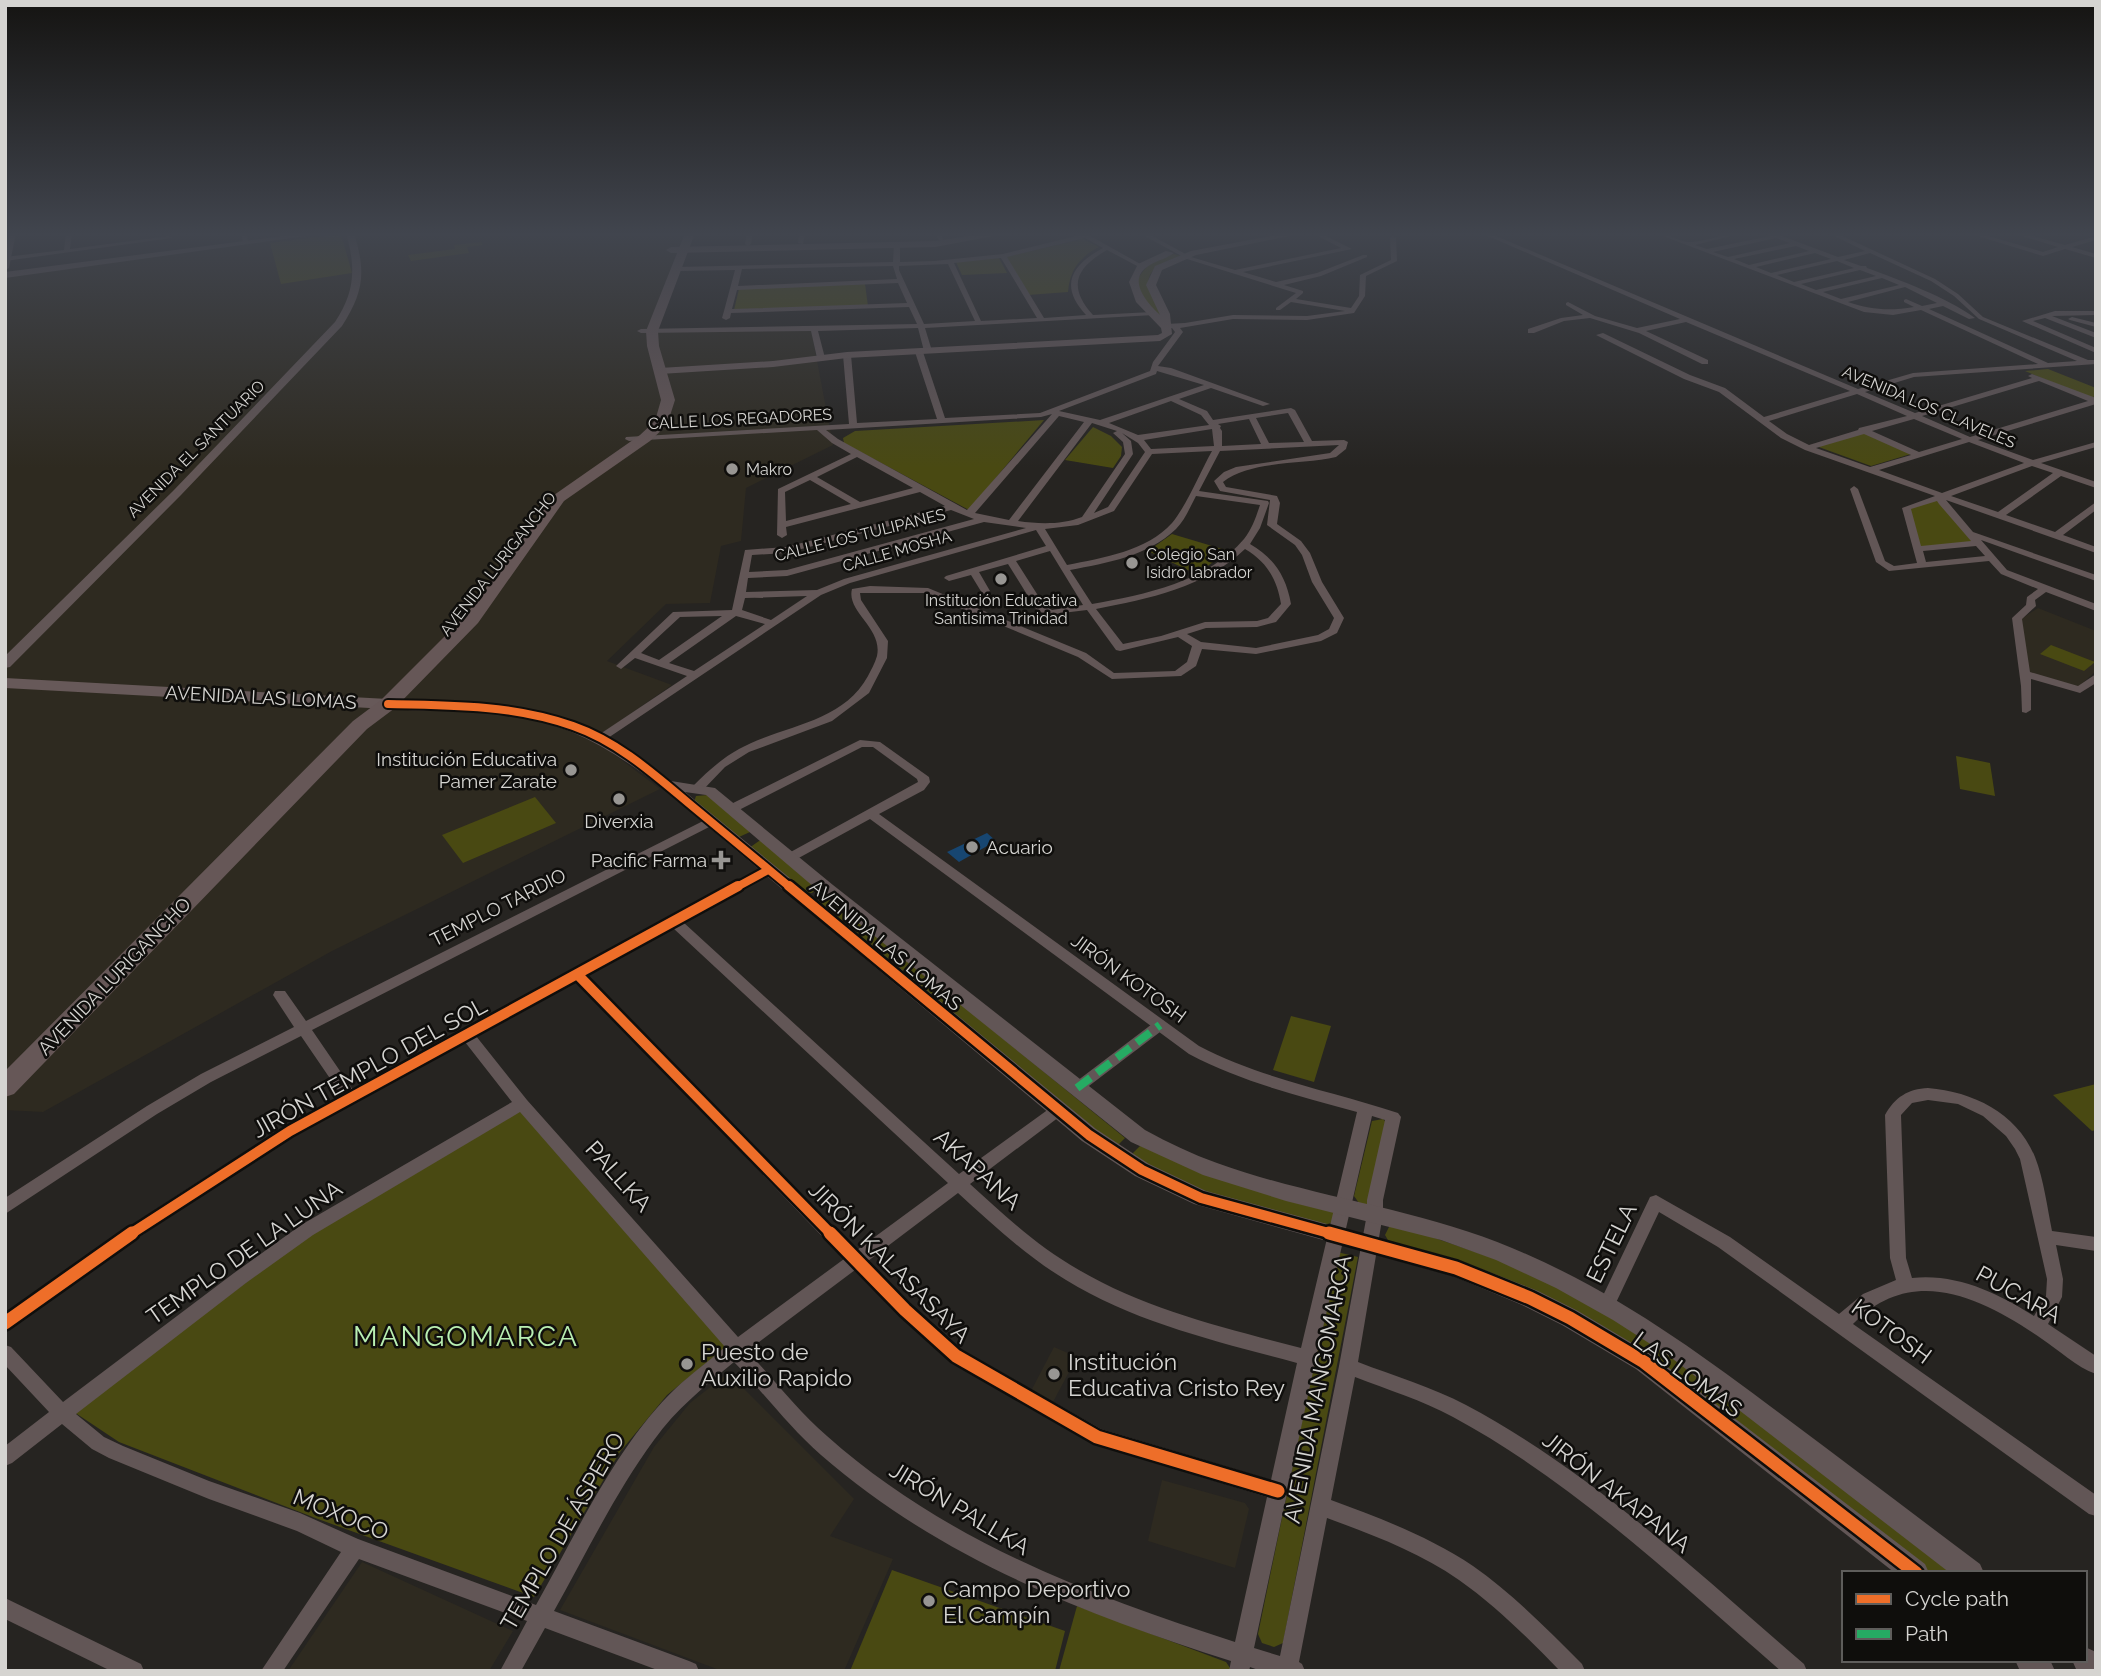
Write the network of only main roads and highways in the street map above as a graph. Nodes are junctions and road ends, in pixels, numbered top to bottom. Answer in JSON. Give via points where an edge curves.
{"nodes":[{"id":1,"x":654,"y":311,"type":"edge"},
{"id":2,"x":658,"y":311,"type":"edge"},
{"id":3,"x":1149,"y":311,"type":"edge"},
{"id":4,"x":1164,"y":311,"type":"edge"},
{"id":5,"x":1170,"y":326,"type":"junction"},
{"id":6,"x":647,"y":331,"type":"junction"},
{"id":7,"x":660,"y":370,"type":"junction"},
{"id":8,"x":673,"y":436,"type":"road end"},
{"id":9,"x":637,"y":438,"type":"junction"},
{"id":10,"x":589,"y":476,"type":"junction"},
{"id":11,"x":517,"y":547,"type":"junction"},
{"id":12,"x":5,"y":683,"type":"edge"},
{"id":13,"x":378,"y":708,"type":"junction"},
{"id":14,"x":5,"y":1087,"type":"edge"}],
"edges":[{"from":1,"to":6,"type":"main road","name":"AVENIDA LURIGANCHO"},
{"from":2,"to":6,"type":"main road","name":"AVENIDA LURIGANCHO"},
{"from":3,"to":5,"type":"main road"},
{"from":4,"to":5,"type":"main road"},
{"from":5,"to":7,"type":"main road","via":[[1164,336],[1146,340]]},
{"from":6,"to":7,"type":"main road","name":"AVENIDA LURIGANCHO"},
{"from":6,"to":9,"type":"main road","name":"AVENIDA LURIGANCHO","via":[[642,348],[657,404]]},
{"from":7,"to":9,"type":"main road","name":"AVENIDA LURIGANCHO","via":[[668,407],[662,422]]},
{"from":8,"to":10,"type":"main road"},
{"from":9,"to":10,"type":"main road","name":"AVENIDA LURIGANCHO"},
{"from":9,"to":11,"type":"main road","name":"AVENIDA LURIGANCHO","via":[[550,495]]},
{"from":10,"to":11,"type":"main road","name":"AVENIDA LURIGANCHO","via":[[559,498]]},
{"from":11,"to":13,"type":"main road","name":"AVENIDA LURIGANCHO","via":[[472,619]]},
{"from":12,"to":13,"type":"main road","name":"AVENIDA LAS LOMAS"},
{"from":13,"to":14,"type":"main road","name":"AVENIDA LURIGANCHO"}]}
